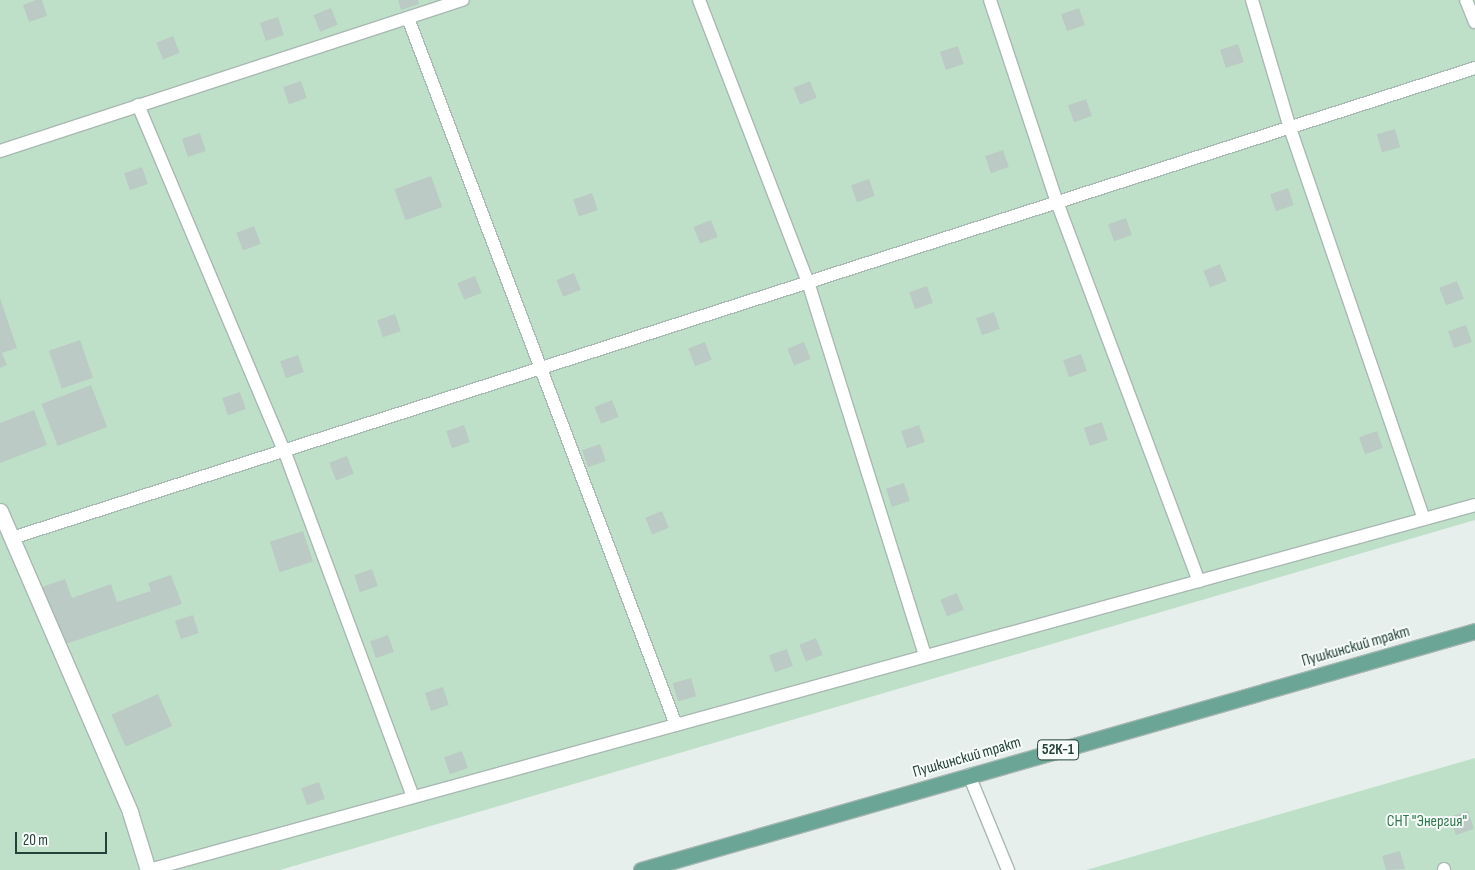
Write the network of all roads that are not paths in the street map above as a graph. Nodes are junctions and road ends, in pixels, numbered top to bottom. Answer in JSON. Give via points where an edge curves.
{"nodes":[{"id":1,"x":463,"y":0,"type":"edge"},
{"id":2,"x":698,"y":0,"type":"edge"},
{"id":3,"x":990,"y":0,"type":"edge"},
{"id":4,"x":1252,"y":0,"type":"edge"},
{"id":5,"x":1466,"y":0,"type":"edge"},
{"id":6,"x":408,"y":18,"type":"junction"},
{"id":7,"x":1475,"y":22,"type":"edge"},
{"id":8,"x":1475,"y":68,"type":"edge"},
{"id":9,"x":138,"y":105,"type":"junction"},
{"id":10,"x":1290,"y":128,"type":"junction"},
{"id":11,"x":0,"y":151,"type":"edge"},
{"id":12,"x":1058,"y":202,"type":"junction"},
{"id":13,"x":808,"y":282,"type":"junction"},
{"id":14,"x":542,"y":367,"type":"junction"},
{"id":15,"x":284,"y":450,"type":"junction"},
{"id":16,"x":1475,"y":505,"type":"edge"},
{"id":17,"x":0,"y":511,"type":"edge"},
{"id":18,"x":1424,"y":519,"type":"junction"},
{"id":19,"x":12,"y":538,"type":"junction"},
{"id":20,"x":1199,"y":581,"type":"junction"},
{"id":21,"x":1475,"y":631,"type":"edge"},
{"id":22,"x":925,"y":656,"type":"junction"},
{"id":23,"x":676,"y":725,"type":"junction"},
{"id":24,"x":970,"y":775,"type":"junction"},
{"id":25,"x":413,"y":797,"type":"junction"},
{"id":26,"x":149,"y":870,"type":"edge"},
{"id":27,"x":641,"y":870,"type":"edge"},
{"id":28,"x":1008,"y":870,"type":"edge"}],
"edges":[{"from":1,"to":6,"type":"lane"},
{"from":2,"to":13,"type":"lane"},
{"from":3,"to":12,"type":"lane"},
{"from":4,"to":10,"type":"lane"},
{"from":5,"to":7,"type":"lane"},
{"from":6,"to":9,"type":"lane"},
{"from":6,"to":14,"type":"lane"},
{"from":8,"to":10,"type":"lane"},
{"from":9,"to":11,"type":"lane"},
{"from":9,"to":15,"type":"lane"},
{"from":10,"to":12,"type":"lane"},
{"from":10,"to":18,"type":"lane"},
{"from":12,"to":13,"type":"lane"},
{"from":12,"to":20,"type":"lane"},
{"from":13,"to":14,"type":"lane"},
{"from":13,"to":22,"type":"lane"},
{"from":14,"to":15,"type":"lane"},
{"from":14,"to":23,"type":"lane"},
{"from":15,"to":19,"type":"lane"},
{"from":15,"to":25,"type":"lane"},
{"from":16,"to":18,"type":"lane"},
{"from":17,"to":19,"type":"street"},
{"from":18,"to":20,"type":"lane"},
{"from":19,"to":26,"type":"street","via":[[130,812]]},
{"from":20,"to":22,"type":"lane"},
{"from":21,"to":24,"type":"main road","name":"Пушкинский тракт","number":"52К-1"},
{"from":22,"to":23,"type":"lane"},
{"from":23,"to":25,"type":"lane"},
{"from":24,"to":27,"type":"main road","name":"Пушкинский тракт","number":"52К-1"},
{"from":24,"to":28,"type":"lane"},
{"from":25,"to":26,"type":"lane"}]}
